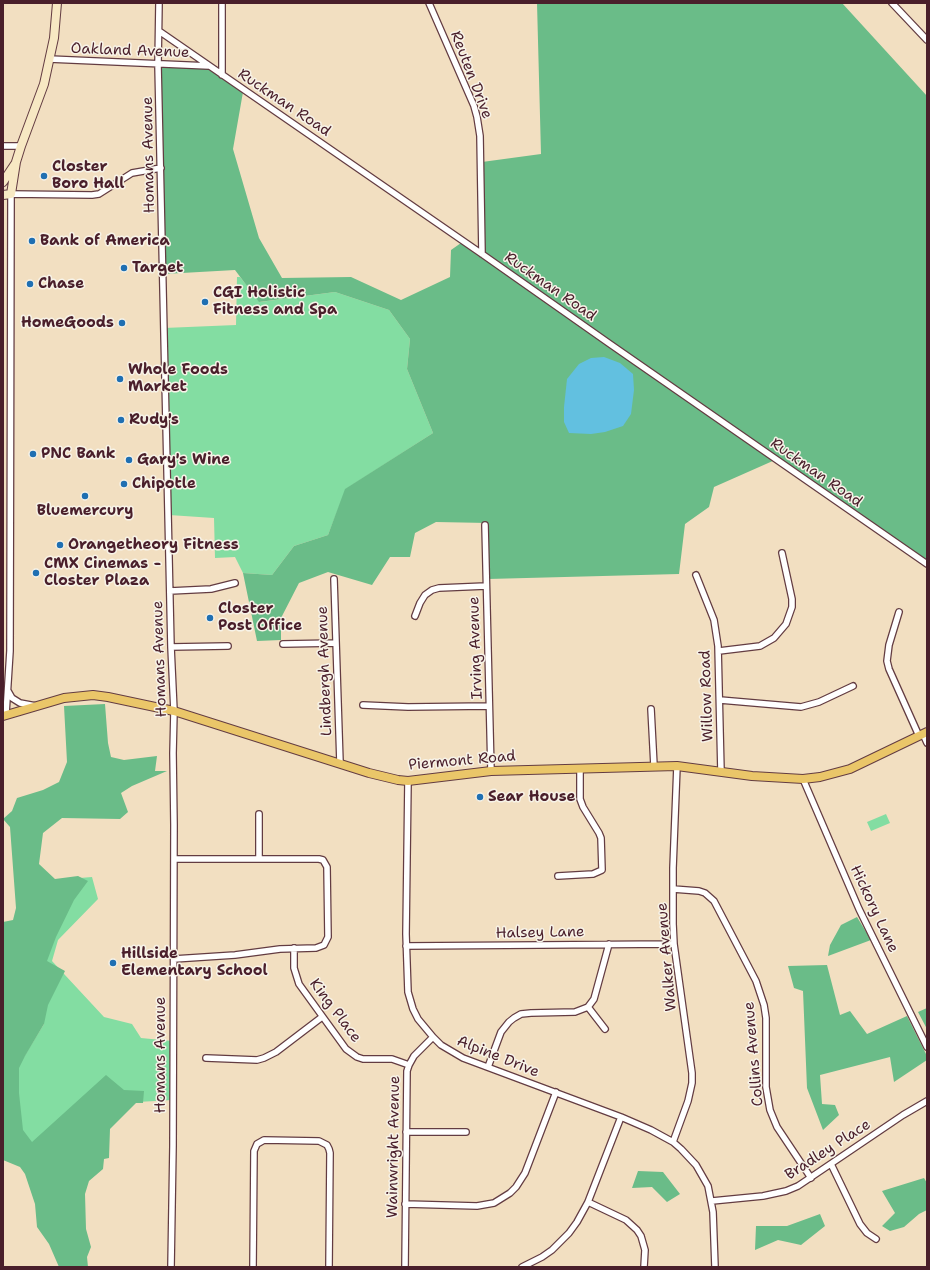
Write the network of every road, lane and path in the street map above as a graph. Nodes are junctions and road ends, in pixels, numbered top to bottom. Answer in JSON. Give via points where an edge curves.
{"nodes":[{"id":1,"x":57,"y":3,"type":"edge"},
{"id":2,"x":159,"y":3,"type":"edge"},
{"id":3,"x":222,"y":3,"type":"edge"},
{"id":4,"x":429,"y":3,"type":"edge"},
{"id":5,"x":892,"y":3,"type":"edge"},
{"id":6,"x":159,"y":31,"type":"junction"},
{"id":7,"x":927,"y":40,"type":"edge"},
{"id":8,"x":49,"y":59,"type":"junction"},
{"id":9,"x":158,"y":65,"type":"junction"},
{"id":10,"x":209,"y":66,"type":"junction"},
{"id":11,"x":222,"y":75,"type":"junction"},
{"id":12,"x":3,"y":146,"type":"edge"},
{"id":13,"x":21,"y":146,"type":"junction"},
{"id":14,"x":16,"y":162,"type":"junction"},
{"id":15,"x":161,"y":168,"type":"junction"},
{"id":16,"x":3,"y":182,"type":"edge"},
{"id":17,"x":7,"y":195,"type":"edge"},
{"id":18,"x":482,"y":254,"type":"junction"},
{"id":19,"x":485,"y":525,"type":"dead end"},
{"id":20,"x":782,"y":553,"type":"dead end"},
{"id":21,"x":927,"y":564,"type":"edge"},
{"id":22,"x":696,"y":576,"type":"dead end"},
{"id":23,"x":334,"y":579,"type":"dead end"},
{"id":24,"x":235,"y":583,"type":"dead end"},
{"id":25,"x":486,"y":586,"type":"junction"},
{"id":26,"x":170,"y":591,"type":"junction"},
{"id":27,"x":899,"y":612,"type":"dead end"},
{"id":28,"x":415,"y":616,"type":"dead end"},
{"id":29,"x":336,"y":643,"type":"junction"},
{"id":30,"x":283,"y":644,"type":"dead end"},
{"id":31,"x":228,"y":646,"type":"dead end"},
{"id":32,"x":171,"y":647,"type":"junction"},
{"id":33,"x":719,"y":651,"type":"junction"},
{"id":34,"x":853,"y":686,"type":"dead end"},
{"id":35,"x":8,"y":690,"type":"junction"},
{"id":36,"x":720,"y":700,"type":"junction"},
{"id":37,"x":363,"y":705,"type":"dead end"},
{"id":38,"x":36,"y":706,"type":"junction"},
{"id":39,"x":489,"y":706,"type":"junction"},
{"id":40,"x":651,"y":709,"type":"dead end"},
{"id":41,"x":174,"y":711,"type":"junction"},
{"id":42,"x":5,"y":715,"type":"edge"},
{"id":43,"x":923,"y":734,"type":"edge"},
{"id":44,"x":927,"y":743,"type":"edge"},
{"id":45,"x":340,"y":763,"type":"junction"},
{"id":46,"x":654,"y":766,"type":"junction"},
{"id":47,"x":677,"y":766,"type":"junction"},
{"id":48,"x":580,"y":769,"type":"junction"},
{"id":49,"x":491,"y":771,"type":"junction"},
{"id":50,"x":721,"y":772,"type":"junction"},
{"id":51,"x":803,"y":779,"type":"junction"},
{"id":52,"x":408,"y":781,"type":"junction"},
{"id":53,"x":259,"y":814,"type":"dead end"},
{"id":54,"x":174,"y":859,"type":"junction"},
{"id":55,"x":259,"y":859,"type":"junction"},
{"id":56,"x":558,"y":876,"type":"dead end"},
{"id":57,"x":673,"y":889,"type":"junction"},
{"id":58,"x":609,"y":944,"type":"junction"},
{"id":59,"x":674,"y":944,"type":"junction"},
{"id":60,"x":406,"y":946,"type":"junction"},
{"id":61,"x":294,"y":948,"type":"junction"},
{"id":62,"x":174,"y":959,"type":"junction"},
{"id":63,"x":588,"y":1007,"type":"junction"},
{"id":64,"x":322,"y":1017,"type":"junction"},
{"id":65,"x":605,"y":1029,"type":"dead end"},
{"id":66,"x":433,"y":1037,"type":"junction"},
{"id":67,"x":927,"y":1047,"type":"edge"},
{"id":68,"x":206,"y":1058,"type":"dead end"},
{"id":69,"x":409,"y":1065,"type":"junction"},
{"id":70,"x":488,"y":1067,"type":"junction"},
{"id":71,"x":556,"y":1092,"type":"junction"},
{"id":72,"x":927,"y":1101,"type":"edge"},
{"id":73,"x":621,"y":1117,"type":"junction"},
{"id":74,"x":406,"y":1132,"type":"junction"},
{"id":75,"x":466,"y":1132,"type":"dead end"},
{"id":76,"x":673,"y":1142,"type":"junction"},
{"id":77,"x":831,"y":1164,"type":"junction"},
{"id":78,"x":811,"y":1178,"type":"junction"},
{"id":79,"x":712,"y":1201,"type":"junction"},
{"id":80,"x":588,"y":1202,"type":"junction"},
{"id":81,"x":405,"y":1204,"type":"junction"},
{"id":82,"x":876,"y":1239,"type":"dead end"},
{"id":83,"x":171,"y":1267,"type":"edge"},
{"id":84,"x":253,"y":1267,"type":"edge"},
{"id":85,"x":329,"y":1267,"type":"edge"},
{"id":86,"x":404,"y":1267,"type":"edge"},
{"id":87,"x":522,"y":1267,"type":"edge"},
{"id":88,"x":644,"y":1267,"type":"edge"},
{"id":89,"x":715,"y":1267,"type":"edge"}],
"edges":[{"from":1,"to":8,"type":"street"},
{"from":2,"to":6,"type":"street","name":"Homans Avenue"},
{"from":3,"to":11,"type":"street"},
{"from":4,"to":18,"type":"street","name":"Reuten Drive","via":[[477,117],[480,136]]},
{"from":5,"to":7,"type":"street"},
{"from":6,"to":9,"type":"street","name":"Homans Avenue"},
{"from":6,"to":10,"type":"street","name":"Ruckman Road"},
{"from":8,"to":9,"type":"street","name":"Oakland Avenue"},
{"from":8,"to":13,"type":"street","via":[[44,84]]},
{"from":9,"to":10,"type":"street","name":"Oakland Avenue"},
{"from":9,"to":15,"type":"street","name":"Homans Avenue"},
{"from":10,"to":11,"type":"street","name":"Ruckman Road"},
{"from":11,"to":18,"type":"street","name":"Ruckman Road"},
{"from":12,"to":13,"type":"street"},
{"from":13,"to":14,"type":"street"},
{"from":14,"to":16,"type":"street"},
{"from":14,"to":17,"type":"street"},
{"from":15,"to":17,"type":"street","via":[[132,173],[99,194]]},
{"from":15,"to":26,"type":"street","name":"Homans Avenue"},
{"from":17,"to":35,"type":"street","via":[[10,651]]},
{"from":18,"to":21,"type":"street","name":"Ruckman Road"},
{"from":19,"to":25,"type":"street","name":"Irving Avenue"},
{"from":20,"to":33,"type":"street","via":[[792,599],[791,612],[786,624],[774,638],[760,646]]},
{"from":22,"to":33,"type":"street","name":"Willow Road","via":[[714,620]]},
{"from":23,"to":29,"type":"street","name":"Lindbergh Avenue"},
{"from":24,"to":26,"type":"street","via":[[211,589]]},
{"from":25,"to":28,"type":"street","via":[[432,590],[420,603]]},
{"from":25,"to":39,"type":"street","name":"Irving Avenue"},
{"from":26,"to":32,"type":"street","name":"Homans Avenue"},
{"from":27,"to":43,"type":"street","via":[[887,661]]},
{"from":29,"to":30,"type":"street"},
{"from":29,"to":45,"type":"street","name":"Lindbergh Avenue"},
{"from":31,"to":32,"type":"street"},
{"from":32,"to":41,"type":"street","name":"Homans Avenue"},
{"from":33,"to":36,"type":"street","name":"Willow Road"},
{"from":34,"to":36,"type":"street","via":[[819,702],[801,707]]},
{"from":35,"to":38,"type":"street","via":[[12,698],[20,703]]},
{"from":35,"to":42,"type":"street"},
{"from":36,"to":50,"type":"street","name":"Willow Road"},
{"from":37,"to":39,"type":"street"},
{"from":38,"to":41,"type":"main road","name":"Piermont Road","via":[[64,698],[93,695]]},
{"from":38,"to":42,"type":"main road","name":"Piermont Road"},
{"from":39,"to":49,"type":"street","name":"Irving Avenue"},
{"from":40,"to":46,"type":"street"},
{"from":41,"to":45,"type":"main road","name":"Piermont Road"},
{"from":41,"to":54,"type":"street","name":"Homans Avenue"},
{"from":43,"to":44,"type":"street"},
{"from":43,"to":51,"type":"main road","name":"Piermont Road","via":[[850,769]]},
{"from":45,"to":52,"type":"main road","name":"Piermont Road","via":[[384,777]]},
{"from":46,"to":47,"type":"main road","name":"Piermont Road"},
{"from":46,"to":48,"type":"main road","name":"Piermont Road"},
{"from":47,"to":50,"type":"main road","name":"Piermont Road"},
{"from":47,"to":57,"type":"street","name":"Walker Avenue"},
{"from":48,"to":49,"type":"main road","name":"Piermont Road"},
{"from":48,"to":56,"type":"street","via":[[580,799],[601,838],[602,870],[592,874]]},
{"from":49,"to":52,"type":"main road","name":"Piermont Road"},
{"from":50,"to":51,"type":"main road","name":"Piermont Road"},
{"from":51,"to":67,"type":"street","name":"Hickory Lane","via":[[859,909]]},
{"from":52,"to":60,"type":"street","name":"Alpine Drive"},
{"from":53,"to":55,"type":"street"},
{"from":54,"to":55,"type":"street"},
{"from":54,"to":62,"type":"street","name":"Homans Avenue"},
{"from":55,"to":61,"type":"street","via":[[319,859],[323,860],[327,867],[328,937],[324,945],[316,948]]},
{"from":57,"to":59,"type":"street","name":"Walker Avenue"},
{"from":57,"to":78,"type":"street","name":"Collins Avenue","via":[[699,891],[714,900],[756,982],[766,1018],[766,1087],[770,1110],[777,1127]]},
{"from":58,"to":59,"type":"street","name":"Halsey Lane"},
{"from":58,"to":60,"type":"street","name":"Halsey Lane"},
{"from":58,"to":63,"type":"street","via":[[594,999]]},
{"from":59,"to":76,"type":"street","name":"Walker Avenue","via":[[692,1084]]},
{"from":60,"to":66,"type":"street","name":"Alpine Drive","via":[[410,1001],[418,1018]]},
{"from":61,"to":62,"type":"street","via":[[224,957]]},
{"from":61,"to":64,"type":"street","name":"King Place","via":[[294,968],[299,984]]},
{"from":62,"to":83,"type":"street","name":"Homans Avenue"},
{"from":63,"to":65,"type":"street"},
{"from":63,"to":70,"type":"street","via":[[575,1012],[531,1012],[514,1018],[501,1032]]},
{"from":64,"to":68,"type":"street","via":[[270,1056],[257,1060]]},
{"from":64,"to":69,"type":"street","name":"King Place","via":[[346,1050],[356,1057],[370,1060],[392,1059]]},
{"from":66,"to":69,"type":"street","name":"Wainwright Avenue","via":[[414,1056]]},
{"from":66,"to":70,"type":"street","name":"Alpine Drive","via":[[452,1052]]},
{"from":69,"to":74,"type":"street","name":"Wainwright Avenue","via":[[406,1077]]},
{"from":70,"to":71,"type":"street","name":"Alpine Drive"},
{"from":71,"to":73,"type":"street","name":"Alpine Drive"},
{"from":71,"to":81,"type":"street","via":[[525,1173],[510,1194],[494,1202],[477,1206]]},
{"from":72,"to":77,"type":"street","name":"Bradley Place"},
{"from":73,"to":76,"type":"street","name":"Alpine Drive"},
{"from":73,"to":80,"type":"street"},
{"from":74,"to":75,"type":"street"},
{"from":74,"to":81,"type":"street","name":"Wainwright Avenue"},
{"from":76,"to":79,"type":"street","name":"Alpine Drive","via":[[696,1165],[708,1186]]},
{"from":77,"to":78,"type":"street","name":"Bradley Place"},
{"from":77,"to":82,"type":"street","via":[[860,1224]]},
{"from":78,"to":79,"type":"street","name":"Bradley Place","via":[[798,1186],[774,1194]]},
{"from":79,"to":89,"type":"street","name":"Alpine Drive"},
{"from":80,"to":87,"type":"street","via":[[577,1222],[560,1243],[542,1257]]},
{"from":80,"to":88,"type":"street","via":[[626,1220],[637,1230],[645,1250]]},
{"from":81,"to":86,"type":"street","name":"Wainwright Avenue"},
{"from":84,"to":85,"type":"street","via":[[254,1151],[257,1144],[264,1140],[320,1141],[327,1145],[330,1153]]}]}
